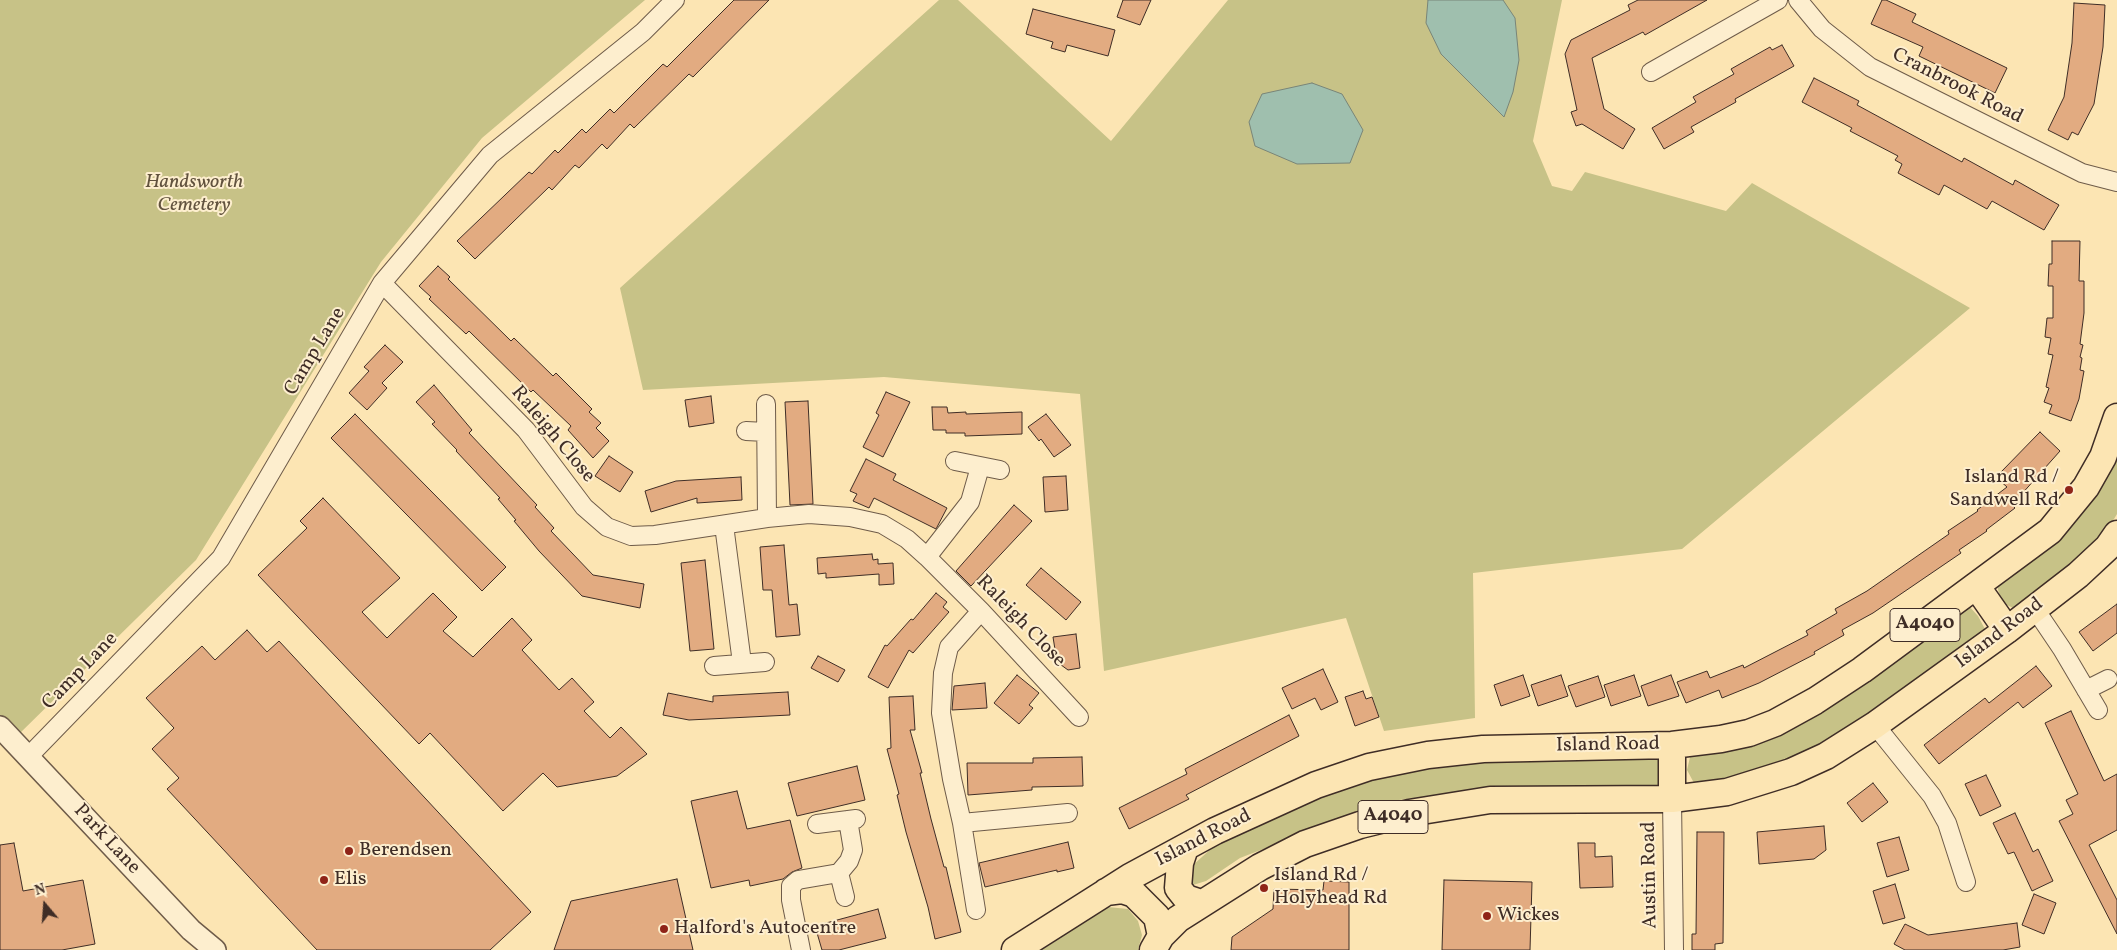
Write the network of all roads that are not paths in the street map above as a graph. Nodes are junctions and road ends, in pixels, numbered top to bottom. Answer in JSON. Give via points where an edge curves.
{"nodes":[{"id":1,"x":675,"y":0,"type":"edge"},
{"id":2,"x":1778,"y":0,"type":"edge"},
{"id":3,"x":1798,"y":0,"type":"edge"},
{"id":4,"x":1651,"y":72,"type":"dead end"},
{"id":5,"x":2117,"y":182,"type":"edge"},
{"id":6,"x":382,"y":283,"type":"junction"},
{"id":7,"x":766,"y":404,"type":"dead end"},
{"id":8,"x":2117,"y":417,"type":"edge"},
{"id":9,"x":746,"y":431,"type":"dead end"},
{"id":10,"x":766,"y":432,"type":"junction"},
{"id":11,"x":955,"y":461,"type":"dead end"},
{"id":12,"x":980,"y":466,"type":"junction"},
{"id":13,"x":1000,"y":470,"type":"dead end"},
{"id":14,"x":767,"y":518,"type":"junction"},
{"id":15,"x":724,"y":525,"type":"junction"},
{"id":16,"x":2114,"y":541,"type":"edge"},
{"id":17,"x":927,"y":557,"type":"junction"},
{"id":18,"x":1977,"y":587,"type":"junction"},
{"id":19,"x":2035,"y":609,"type":"junction"},
{"id":20,"x":981,"y":611,"type":"junction"},
{"id":21,"x":2007,"y":630,"type":"junction"},
{"id":22,"x":765,"y":662,"type":"dead end"},
{"id":23,"x":742,"y":663,"type":"junction"},
{"id":24,"x":714,"y":666,"type":"dead end"},
{"id":25,"x":2108,"y":679,"type":"dead end"},
{"id":26,"x":2086,"y":690,"type":"junction"},
{"id":27,"x":2098,"y":710,"type":"dead end"},
{"id":28,"x":1080,"y":717,"type":"dead end"},
{"id":29,"x":1875,"y":726,"type":"junction"},
{"id":30,"x":0,"y":727,"type":"edge"},
{"id":31,"x":1672,"y":745,"type":"junction"},
{"id":32,"x":28,"y":757,"type":"junction"},
{"id":33,"x":1672,"y":799,"type":"junction"},
{"id":34,"x":1068,"y":813,"type":"dead end"},
{"id":35,"x":962,"y":823,"type":"junction"},
{"id":36,"x":817,"y":824,"type":"dead end"},
{"id":37,"x":1185,"y":848,"type":"junction"},
{"id":38,"x":839,"y":873,"type":"junction"},
{"id":39,"x":1966,"y":882,"type":"dead end"},
{"id":40,"x":1106,"y":892,"type":"junction"},
{"id":41,"x":845,"y":897,"type":"dead end"},
{"id":42,"x":1201,"y":904,"type":"junction"},
{"id":43,"x":976,"y":910,"type":"dead end"},
{"id":44,"x":1157,"y":943,"type":"edge"},
{"id":45,"x":215,"y":950,"type":"edge"},
{"id":46,"x":801,"y":950,"type":"edge"},
{"id":47,"x":1015,"y":950,"type":"edge"},
{"id":48,"x":1674,"y":950,"type":"edge"}],
"edges":[{"from":1,"to":6,"type":"street","name":"Camp Lane","via":[[643,32],[490,155]]},
{"from":2,"to":4,"type":"street"},
{"from":3,"to":5,"type":"street","name":"Cranbrook Road","via":[[1822,28],[1870,68],[2082,173]]},
{"from":6,"to":15,"type":"street","name":"Raleigh Close","via":[[526,430],[584,507],[607,527],[631,536]]},
{"from":6,"to":32,"type":"street","name":"Camp Lane","via":[[221,558]]},
{"from":7,"to":10,"type":"street"},
{"from":8,"to":18,"type":"main road","name":"Island Road","number":"A4040","via":[[2103,457],[2070,510],[2050,531]]},
{"from":9,"to":10,"type":"street"},
{"from":10,"to":14,"type":"street"},
{"from":11,"to":12,"type":"street"},
{"from":12,"to":13,"type":"street"},
{"from":12,"to":17,"type":"street","via":[[970,502]]},
{"from":14,"to":15,"type":"street","name":"Raleigh Close"},
{"from":14,"to":17,"type":"street","name":"Raleigh Close","via":[[809,514],[850,517],[882,524],[907,538]]},
{"from":15,"to":23,"type":"street"},
{"from":16,"to":19,"type":"main road","name":"Island Road","number":"A4040"},
{"from":17,"to":20,"type":"street","name":"Raleigh Close"},
{"from":18,"to":21,"type":"main road"},
{"from":18,"to":31,"type":"main road","name":"Island Road","number":"A4040","via":[[1862,670],[1775,723],[1722,740]]},
{"from":19,"to":21,"type":"main road","name":"Island Road","number":"A4040"},
{"from":19,"to":26,"type":"street"},
{"from":20,"to":28,"type":"street","name":"Raleigh Close"},
{"from":20,"to":35,"type":"street","via":[[949,647],[943,673],[941,713]]},
{"from":21,"to":29,"type":"main road","name":"Island Road","number":"A4040"},
{"from":22,"to":23,"type":"street"},
{"from":23,"to":24,"type":"street"},
{"from":25,"to":26,"type":"street"},
{"from":26,"to":27,"type":"street"},
{"from":29,"to":33,"type":"main road","name":"Island Road","number":"A4040","via":[[1826,756],[1791,772],[1727,792]]},
{"from":29,"to":39,"type":"street","via":[[1932,796],[1947,824]]},
{"from":30,"to":32,"type":"street","name":"Park Lane"},
{"from":31,"to":33,"type":"main road"},
{"from":31,"to":37,"type":"main road","name":"Island Road","number":"A4040","via":[[1483,749],[1428,755],[1369,767],[1316,785]]},
{"from":32,"to":45,"type":"street","name":"Park Lane","via":[[191,930]]},
{"from":33,"to":42,"type":"main road","name":"Island Road","number":"A4040","via":[[1490,800],[1409,813],[1305,844]]},
{"from":33,"to":48,"type":"street","name":"Austin Road"},
{"from":34,"to":35,"type":"street"},
{"from":35,"to":43,"type":"street"},
{"from":36,"to":38,"type":"street","via":[[852,819],[853,850]]},
{"from":37,"to":40,"type":"main road","name":"Island Road","number":"A4040"},
{"from":37,"to":42,"type":"main road","via":[[1178,888],[1186,898]]},
{"from":38,"to":41,"type":"street"},
{"from":38,"to":46,"type":"street","via":[[798,880],[791,886]]},
{"from":40,"to":44,"type":"main road","via":[[1122,890],[1134,894],[1157,917]]},
{"from":40,"to":47,"type":"main road","name":"Island Road","number":"A4040"},
{"from":42,"to":44,"type":"main road","name":"Island Road","number":"A4040","via":[[1178,919]]}]}
